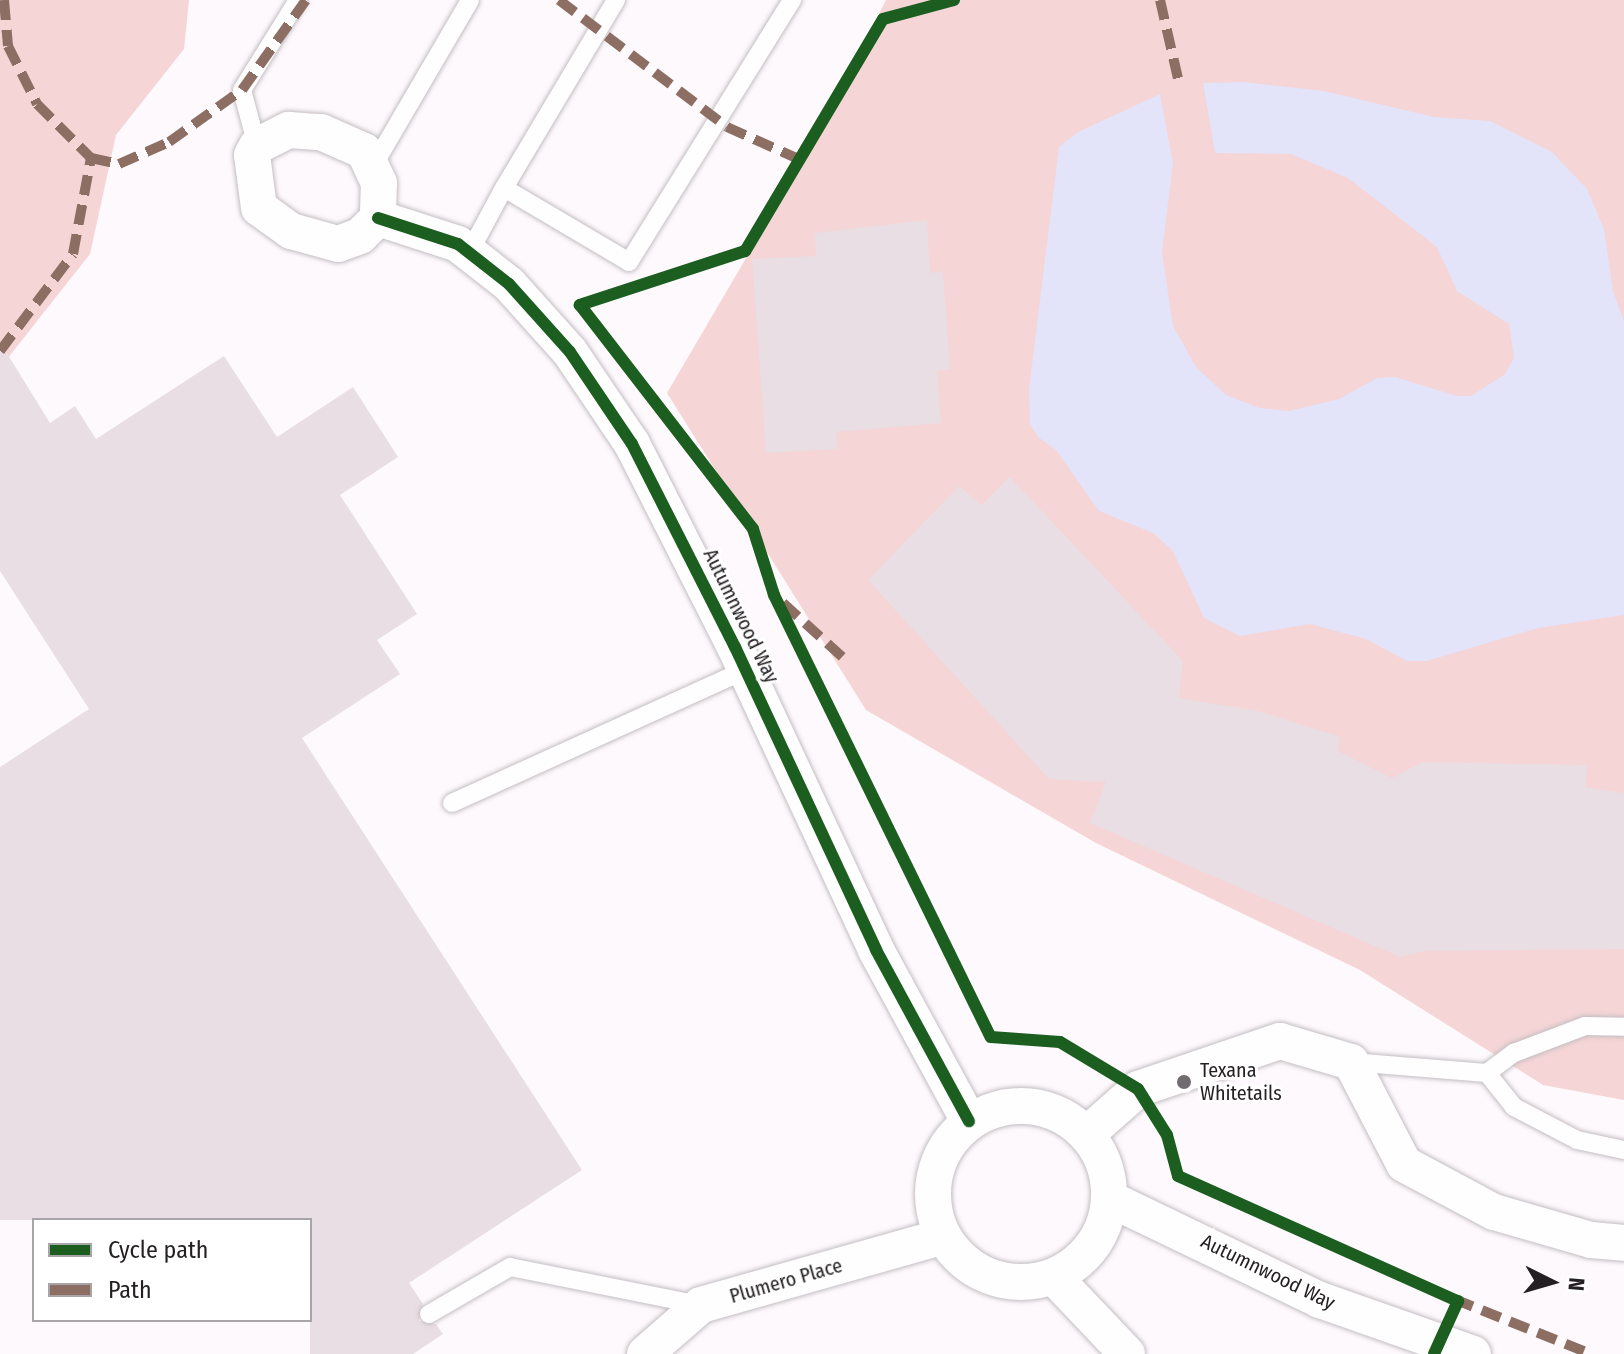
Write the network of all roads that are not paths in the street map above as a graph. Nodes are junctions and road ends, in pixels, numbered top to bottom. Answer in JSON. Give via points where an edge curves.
{"nodes":[{"id":1,"x":298,"y":0,"type":"edge"},
{"id":2,"x":470,"y":0,"type":"edge"},
{"id":3,"x":616,"y":0,"type":"edge"},
{"id":4,"x":792,"y":0,"type":"edge"},
{"id":5,"x":257,"y":146,"type":"junction"},
{"id":6,"x":372,"y":168,"type":"junction"},
{"id":7,"x":504,"y":188,"type":"junction"},
{"id":8,"x":378,"y":218,"type":"junction"},
{"id":9,"x":469,"y":253,"type":"junction"},
{"id":10,"x":745,"y":670,"type":"junction"},
{"id":11,"x":452,"y":803,"type":"dead end"},
{"id":12,"x":1624,"y":1027,"type":"edge"},
{"id":13,"x":1351,"y":1062,"type":"junction"},
{"id":14,"x":1487,"y":1073,"type":"junction"},
{"id":15,"x":969,"y":1121,"type":"junction"},
{"id":16,"x":1087,"y":1134,"type":"junction"},
{"id":17,"x":1624,"y":1150,"type":"edge"},
{"id":18,"x":1110,"y":1199,"type":"junction"},
{"id":19,"x":942,"y":1237,"type":"junction"},
{"id":20,"x":1624,"y":1243,"type":"edge"},
{"id":21,"x":1054,"y":1277,"type":"junction"},
{"id":22,"x":701,"y":1305,"type":"junction"},
{"id":23,"x":429,"y":1314,"type":"dead end"},
{"id":24,"x":645,"y":1354,"type":"edge"},
{"id":25,"x":1127,"y":1354,"type":"edge"},
{"id":26,"x":1473,"y":1354,"type":"edge"}],
"edges":[{"from":1,"to":5,"type":"lane","via":[[242,90]]},
{"from":2,"to":6,"type":"lane"},
{"from":3,"to":7,"type":"lane"},
{"from":4,"to":7,"type":"lane","via":[[629,262]]},
{"from":5,"to":6,"type":"street","via":[[289,130],[321,132],[364,151]]},
{"from":5,"to":8,"type":"street","via":[[252,155],[259,208],[291,231],[338,244],[360,236]]},
{"from":6,"to":8,"type":"street","via":[[379,183]]},
{"from":7,"to":9,"type":"lane"},
{"from":8,"to":9,"type":"street","name":"Autumnwood Way","via":[[458,244]]},
{"from":9,"to":10,"type":"street","name":"Autumnwood Way","via":[[509,284],[570,352],[632,444]]},
{"from":10,"to":11,"type":"lane"},
{"from":10,"to":15,"type":"street","name":"Autumnwood Way","via":[[876,950]]},
{"from":12,"to":14,"type":"lane","via":[[1585,1026],[1514,1053]]},
{"from":13,"to":14,"type":"lane"},
{"from":13,"to":16,"type":"street","via":[[1280,1041],[1138,1089]]},
{"from":13,"to":20,"type":"street","via":[[1404,1164],[1494,1212],[1591,1240]]},
{"from":14,"to":17,"type":"lane","via":[[1514,1107],[1577,1140]]},
{"from":15,"to":16,"type":"street","via":[[1002,1106],[1033,1105],[1063,1115]]},
{"from":15,"to":19,"type":"street","via":[[947,1142],[935,1171],[932,1188]]},
{"from":16,"to":18,"type":"street","via":[[1107,1168]]},
{"from":18,"to":21,"type":"street","via":[[1094,1245]]},
{"from":18,"to":26,"type":"street","name":"Autumnwood Way","via":[[1320,1300]]},
{"from":19,"to":21,"type":"street","via":[[962,1260],[999,1281],[1030,1283]]},
{"from":19,"to":22,"type":"street","name":"Plumero Place"},
{"from":21,"to":25,"type":"street"},
{"from":22,"to":23,"type":"lane","via":[[510,1267]]},
{"from":22,"to":24,"type":"street","name":"Plumero Place"}]}
